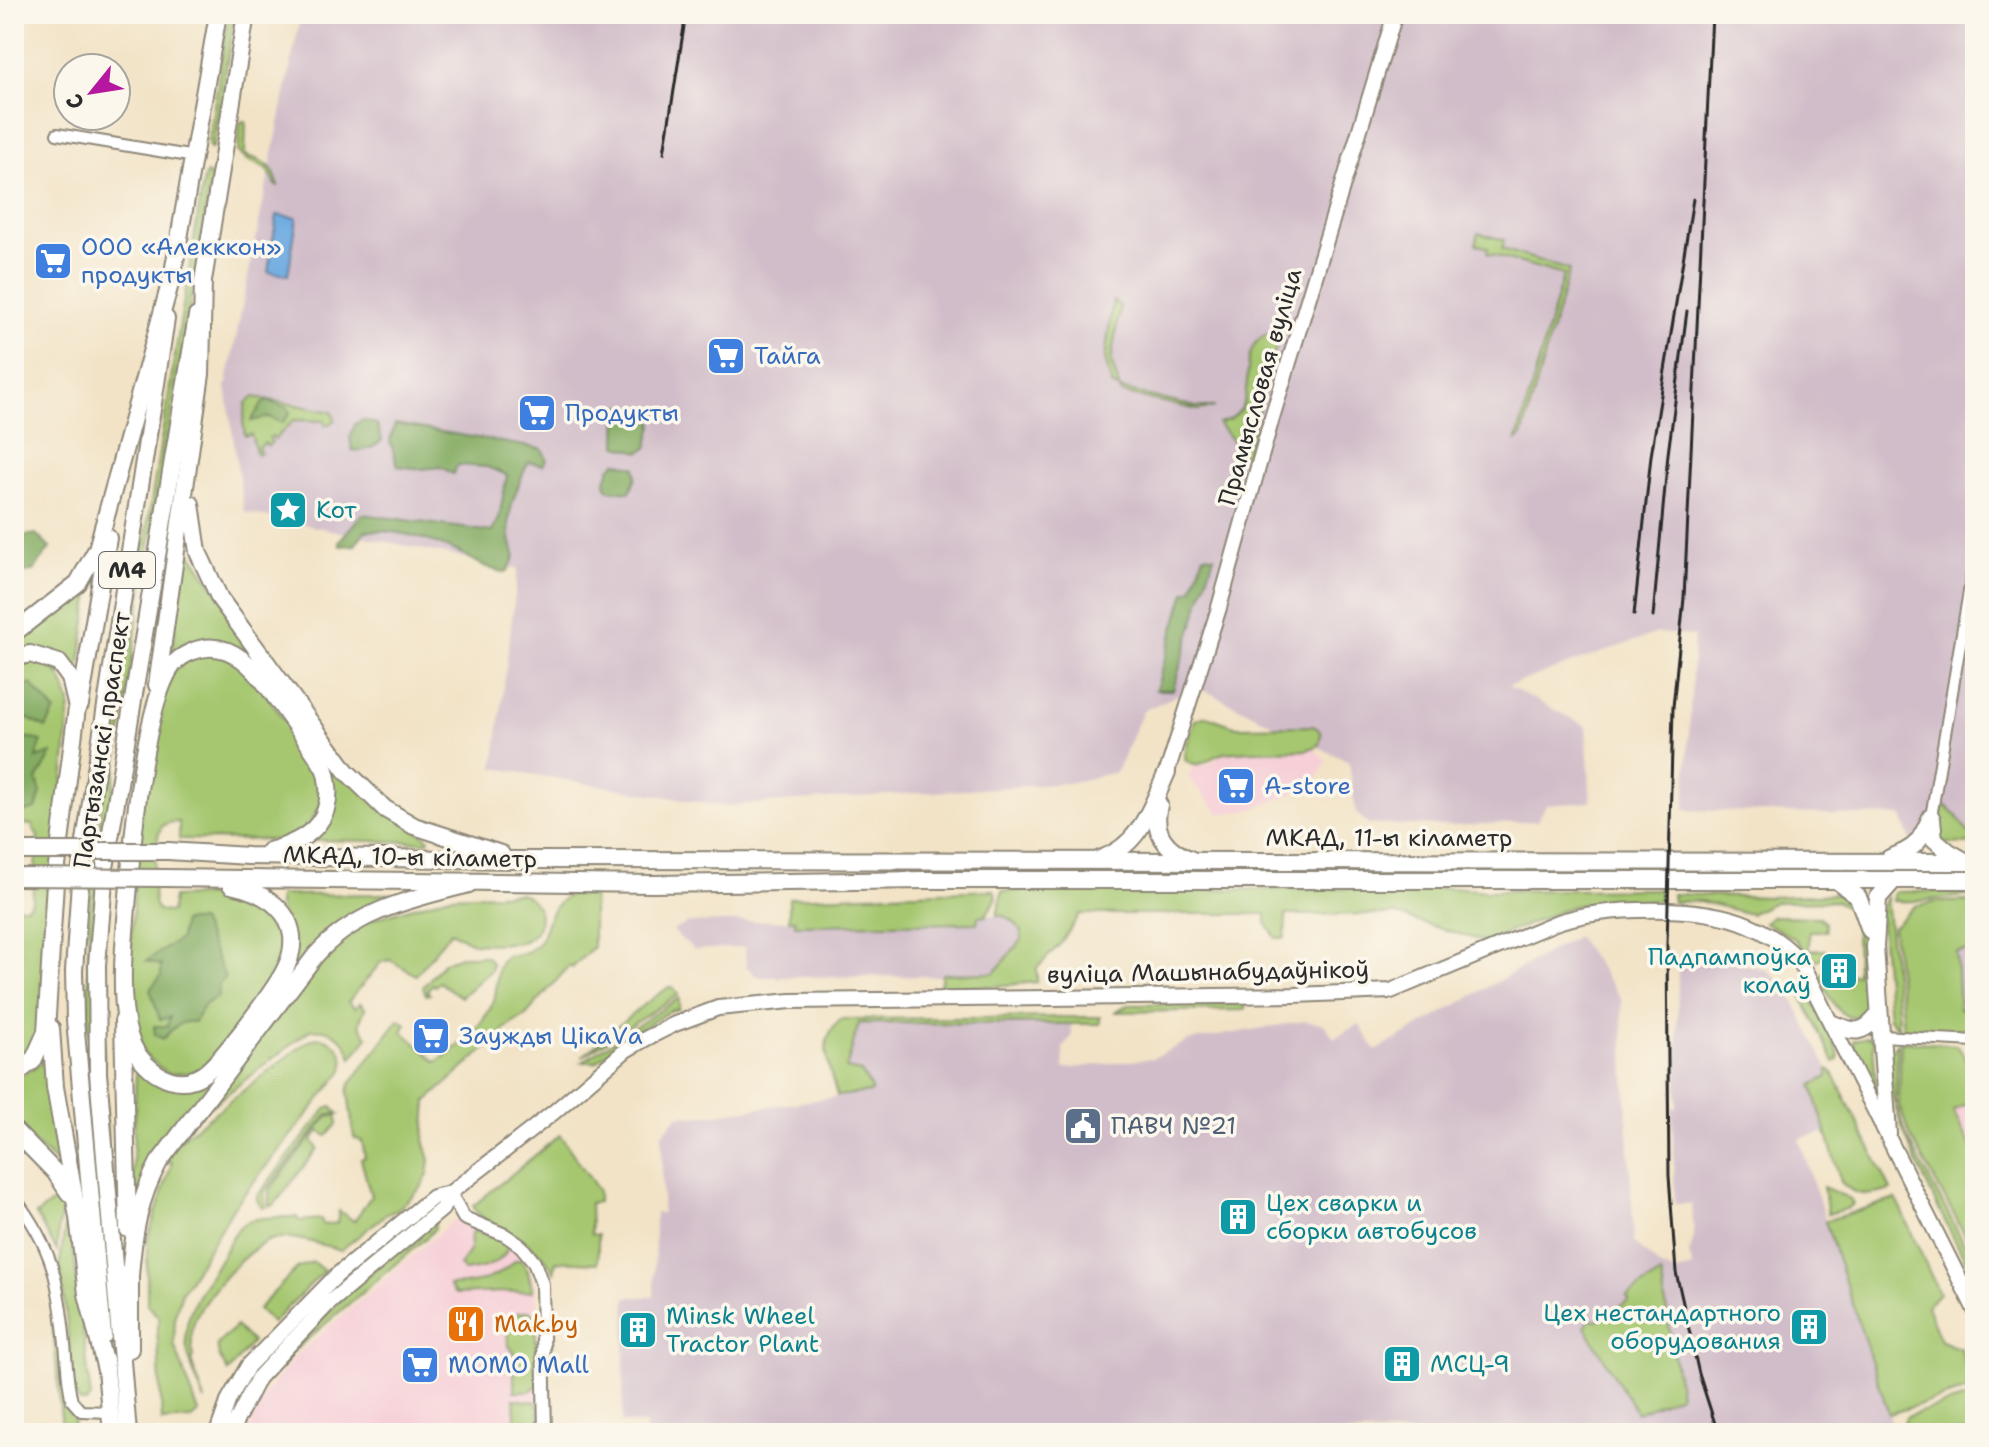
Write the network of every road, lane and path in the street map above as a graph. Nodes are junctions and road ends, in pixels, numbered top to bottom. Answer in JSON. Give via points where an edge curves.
{"nodes":[{"id":1,"x":218,"y":14,"type":"edge"},
{"id":2,"x":246,"y":14,"type":"edge"},
{"id":3,"x":1395,"y":14,"type":"edge"},
{"id":4,"x":57,"y":134,"type":"dead end"},
{"id":5,"x":195,"y":157,"type":"junction"},
{"id":6,"x":173,"y":273,"type":"junction"},
{"id":7,"x":203,"y":281,"type":"junction"},
{"id":8,"x":190,"y":467,"type":"junction"},
{"id":9,"x":111,"y":505,"type":"junction"},
{"id":10,"x":1975,"y":556,"type":"edge"},
{"id":11,"x":14,"y":633,"type":"edge"},
{"id":12,"x":14,"y":658,"type":"edge"},
{"id":13,"x":153,"y":722,"type":"junction"},
{"id":14,"x":70,"y":768,"type":"junction"},
{"id":15,"x":1167,"y":772,"type":"junction"},
{"id":16,"x":1931,"y":817,"type":"junction"},
{"id":17,"x":14,"y":851,"type":"edge"},
{"id":18,"x":248,"y":856,"type":"junction"},
{"id":19,"x":517,"y":860,"type":"junction"},
{"id":20,"x":804,"y":862,"type":"joint"},
{"id":21,"x":1882,"y":862,"type":"junction"},
{"id":22,"x":1972,"y":862,"type":"edge"},
{"id":23,"x":1088,"y":863,"type":"junction"},
{"id":24,"x":1201,"y":863,"type":"junction"},
{"id":25,"x":14,"y":877,"type":"edge"},
{"id":26,"x":201,"y":878,"type":"junction"},
{"id":27,"x":1836,"y":880,"type":"junction"},
{"id":28,"x":1894,"y":880,"type":"junction"},
{"id":29,"x":1975,"y":880,"type":"edge"},
{"id":30,"x":482,"y":881,"type":"junction"},
{"id":31,"x":805,"y":881,"type":"joint"},
{"id":32,"x":1875,"y":947,"type":"junction"},
{"id":33,"x":123,"y":982,"type":"junction"},
{"id":34,"x":48,"y":999,"type":"junction"},
{"id":35,"x":1879,"y":1014,"type":"junction"},
{"id":36,"x":1833,"y":1024,"type":"junction"},
{"id":37,"x":1881,"y":1036,"type":"junction"},
{"id":38,"x":1975,"y":1041,"type":"edge"},
{"id":39,"x":14,"y":1075,"type":"edge"},
{"id":40,"x":14,"y":1130,"type":"edge"},
{"id":41,"x":1888,"y":1134,"type":"junction"},
{"id":42,"x":450,"y":1193,"type":"junction"},
{"id":43,"x":14,"y":1197,"type":"edge"},
{"id":44,"x":78,"y":1217,"type":"junction"},
{"id":45,"x":130,"y":1276,"type":"junction"},
{"id":46,"x":1975,"y":1310,"type":"edge"},
{"id":47,"x":106,"y":1370,"type":"junction"},
{"id":48,"x":124,"y":1386,"type":"junction"},
{"id":49,"x":110,"y":1412,"type":"junction"},
{"id":50,"x":112,"y":1433,"type":"edge"},
{"id":51,"x":128,"y":1433,"type":"edge"},
{"id":52,"x":217,"y":1433,"type":"edge"},
{"id":53,"x":230,"y":1433,"type":"edge"},
{"id":54,"x":545,"y":1433,"type":"edge"}],
"edges":[{"from":1,"to":5,"type":"main road","name":"Партызанскі праспект","number":"М4"},
{"from":2,"to":7,"type":"main road","name":"Партызанскі праспект","number":"М4"},
{"from":3,"to":15,"type":"main road","name":"Прамысловая вуліца"},
{"from":4,"to":5,"type":"street"},
{"from":5,"to":6,"type":"main road","name":"Партызанскі праспект","number":"М4"},
{"from":6,"to":9,"type":"main road"},
{"from":6,"to":47,"type":"main road","name":"Партызанскі праспект","number":"М4","via":[[83,853],[74,971]]},
{"from":7,"to":8,"type":"main road","via":[[201,374]]},
{"from":7,"to":48,"type":"main road","name":"Партызанскі праспект","number":"М4","via":[[100,908],[98,1073]]},
{"from":8,"to":13,"type":"main road"},
{"from":8,"to":19,"type":"main road","via":[[194,535],[209,579],[346,771],[385,809],[414,826]]},
{"from":9,"to":11,"type":"main road","via":[[83,576]]},
{"from":9,"to":14,"type":"main road"},
{"from":10,"to":16,"type":"street"},
{"from":12,"to":14,"type":"main road","via":[[43,656],[66,670],[77,708]]},
{"from":13,"to":18,"type":"main road","via":[[172,665],[202,648],[224,650],[258,673],[319,759],[328,791],[316,827],[282,847]]},
{"from":13,"to":33,"type":"main road","via":[[134,831]]},
{"from":14,"to":34,"type":"main road","via":[[55,882]]},
{"from":15,"to":23,"type":"main road","via":[[1135,836],[1112,855]]},
{"from":15,"to":24,"type":"main road","via":[[1157,813],[1159,833],[1175,852]]},
{"from":16,"to":21,"type":"main road","via":[[1913,849]]},
{"from":16,"to":22,"type":"main road","via":[[1934,839]]},
{"from":17,"to":18,"type":"main road","name":"МКАД, 10-ы кіламетр","bridge":true},
{"from":18,"to":19,"type":"main road","name":"МКАД, 10-ы кіламетр"},
{"from":19,"to":20,"type":"main road","name":"МКАД, 10-ы кіламетр"},
{"from":20,"to":23,"type":"main road","name":"МКАД, 11-ы кіламетр"},
{"from":21,"to":22,"type":"main road","name":"МКАД, 11-ы кіламетр"},
{"from":21,"to":24,"type":"main road","name":"МКАД, 11-ы кіламетр"},
{"from":23,"to":24,"type":"main road","name":"МКАД, 11-ы кіламетр"},
{"from":25,"to":26,"type":"main road","name":"МКАД, 10-ы кіламетр","bridge":true},
{"from":26,"to":30,"type":"main road","name":"МКАД, 10-ы кіламетр"},
{"from":26,"to":33,"type":"main road","via":[[264,895],[292,935],[287,968],[225,1053],[191,1079],[171,1080],[154,1072],[129,1038]]},
{"from":27,"to":28,"type":"main road","name":"МКАД, 11-ы кіламетр"},
{"from":27,"to":31,"type":"main road","name":"МКАД, 11-ы кіламетр"},
{"from":27,"to":32,"type":"main road","via":[[1858,897]]},
{"from":28,"to":29,"type":"main road","name":"МКАД, 11-ы кіламетр"},
{"from":28,"to":32,"type":"main road","via":[[1878,898]]},
{"from":30,"to":31,"type":"main road","name":"МКАД, 10-ы кіламетр"},
{"from":30,"to":45,"type":"main road","via":[[371,914],[323,947],[159,1162],[133,1235]]},
{"from":32,"to":35,"type":"main road"},
{"from":33,"to":45,"type":"main road"},
{"from":34,"to":39,"type":"main road","via":[[42,1046],[30,1065]]},
{"from":34,"to":44,"type":"main road","via":[[55,1087]]},
{"from":35,"to":36,"type":"main road","via":[[1861,1031]]},
{"from":35,"to":37,"type":"main road"},
{"from":36,"to":41,"type":"main road","name":"вуліца Машынабудаўнікоў"},
{"from":36,"to":42,"type":"main road","name":"вуліца Машынабудаўнікоў","via":[[1799,960],[1760,931],[1731,919],[1631,910],[1568,919],[1391,991],[745,1004],[698,1015],[626,1050]]},
{"from":37,"to":38,"type":"street"},
{"from":37,"to":41,"type":"main road"},
{"from":40,"to":44,"type":"main road","via":[[55,1172]]},
{"from":41,"to":46,"type":"main road","name":"вуліца Машынабудаўнікоў"},
{"from":42,"to":52,"type":"main road","name":"вуліца Машынабудаўнікоў","via":[[433,1197],[346,1267],[248,1366]]},
{"from":42,"to":53,"type":"main road","name":"вуліца Машынабудаўнікоў","via":[[442,1209],[329,1303],[258,1378]]},
{"from":42,"to":54,"type":"street","via":[[482,1226],[521,1246],[534,1262],[542,1284]]},
{"from":43,"to":49,"type":"street","via":[[55,1269],[72,1401],[81,1411]]},
{"from":44,"to":47,"type":"main road","via":[[87,1294]]},
{"from":45,"to":48,"type":"main road"},
{"from":47,"to":49,"type":"main road","name":"Партызанскі праспект","number":"М4"},
{"from":48,"to":51,"type":"main road","name":"Партызанскі праспект","number":"М4"},
{"from":49,"to":50,"type":"main road","name":"Партызанскі праспект","number":"М4"}]}
